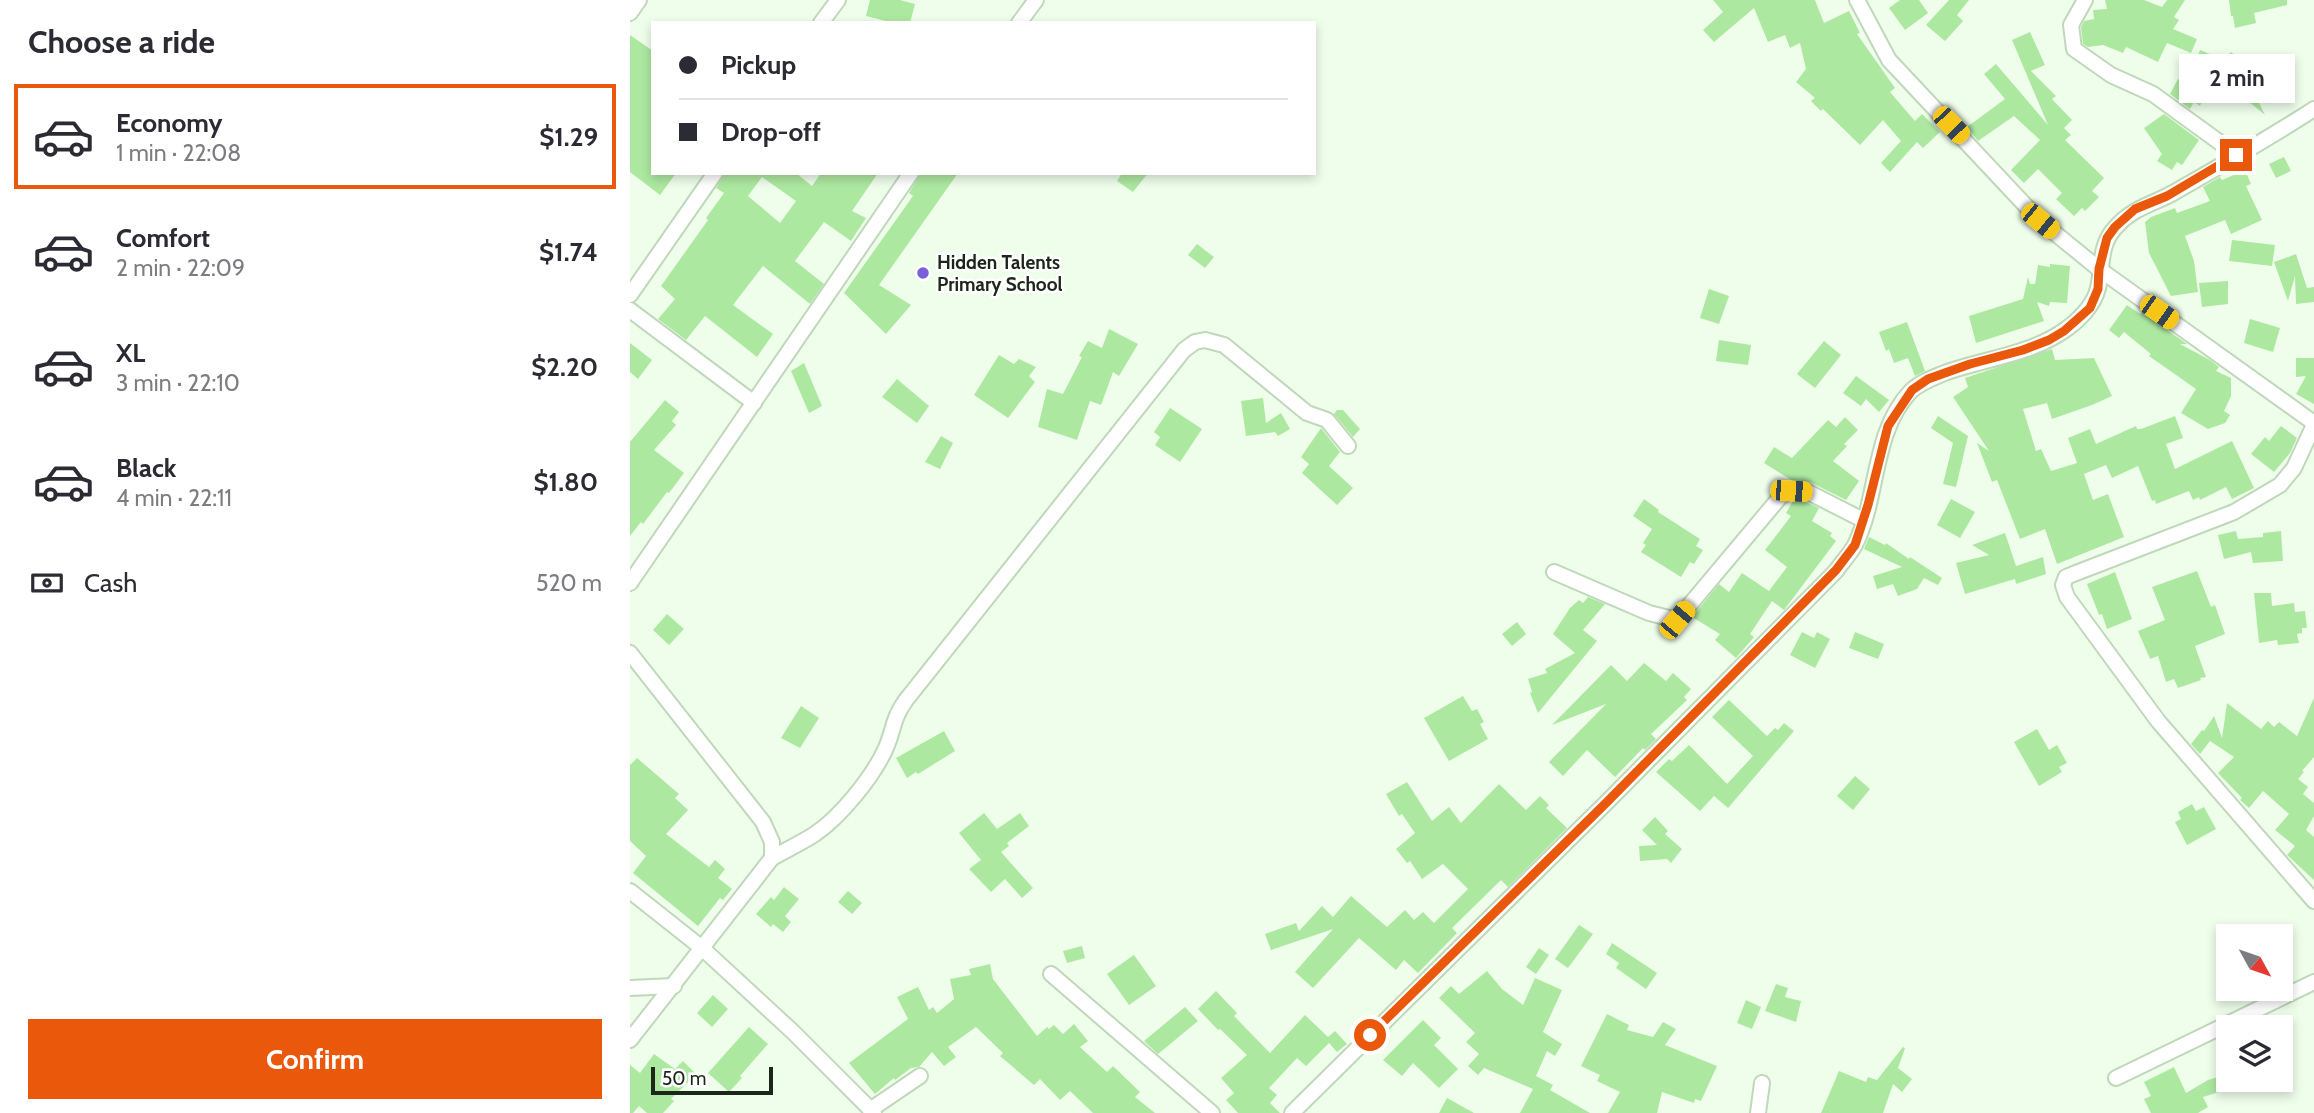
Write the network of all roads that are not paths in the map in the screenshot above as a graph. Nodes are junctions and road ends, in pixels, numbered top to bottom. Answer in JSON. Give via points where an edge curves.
{"nodes":[{"id":1,"x":639,"y":0,"type":"edge"},
{"id":2,"x":838,"y":0,"type":"edge"},
{"id":3,"x":1036,"y":0,"type":"edge"},
{"id":4,"x":1857,"y":0,"type":"edge"},
{"id":5,"x":2085,"y":0,"type":"edge"},
{"id":6,"x":630,"y":13,"type":"edge"},
{"id":7,"x":822,"y":21,"type":"edge"},
{"id":8,"x":1020,"y":21,"type":"edge"},
{"id":9,"x":2314,"y":109,"type":"edge"},
{"id":10,"x":2236,"y":155,"type":"junction"},
{"id":11,"x":714,"y":175,"type":"edge"},
{"id":12,"x":910,"y":175,"type":"edge"},
{"id":13,"x":2099,"y":269,"type":"junction"},
{"id":14,"x":630,"y":295,"type":"edge"},
{"id":15,"x":630,"y":310,"type":"edge"},
{"id":16,"x":754,"y":403,"type":"junction"},
{"id":17,"x":2314,"y":424,"type":"edge"},
{"id":18,"x":1348,"y":446,"type":"dead end"},
{"id":19,"x":1863,"y":520,"type":"junction"},
{"id":20,"x":1554,"y":572,"type":"dead end"},
{"id":21,"x":630,"y":583,"type":"edge"},
{"id":22,"x":630,"y":653,"type":"edge"},
{"id":23,"x":772,"y":858,"type":"junction"},
{"id":24,"x":630,"y":891,"type":"edge"},
{"id":25,"x":2314,"y":901,"type":"edge"},
{"id":26,"x":702,"y":948,"type":"junction"},
{"id":27,"x":1051,"y":974,"type":"dead end"},
{"id":28,"x":2314,"y":982,"type":"edge"},
{"id":29,"x":674,"y":986,"type":"junction"},
{"id":30,"x":630,"y":988,"type":"edge"},
{"id":31,"x":630,"y":1040,"type":"edge"},
{"id":32,"x":919,"y":1076,"type":"dead end"},
{"id":33,"x":2116,"y":1077,"type":"dead end"},
{"id":34,"x":1762,"y":1083,"type":"dead end"},
{"id":35,"x":872,"y":1111,"type":"edge"},
{"id":36,"x":1212,"y":1113,"type":"edge"},
{"id":37,"x":1292,"y":1113,"type":"edge"},
{"id":38,"x":1758,"y":1113,"type":"edge"}],
"edges":[{"from":1,"to":6,"type":"street"},
{"from":2,"to":7,"type":"street"},
{"from":3,"to":8,"type":"street"},
{"from":4,"to":13,"type":"street","via":[[1889,60],[2040,221]]},
{"from":5,"to":10,"type":"street","via":[[2071,25],[2074,49],[2111,75],[2152,94]]},
{"from":9,"to":10,"type":"street"},
{"from":10,"to":13,"type":"street","via":[[2167,196],[2135,209],[2107,238]]},
{"from":11,"to":14,"type":"street"},
{"from":12,"to":16,"type":"street"},
{"from":13,"to":17,"type":"street"},
{"from":13,"to":19,"type":"street","via":[[2098,289],[2090,308],[2064,331],[2023,350],[1928,379],[1912,390],[1888,426]]},
{"from":15,"to":16,"type":"street"},
{"from":16,"to":21,"type":"street"},
{"from":17,"to":25,"type":"street","via":[[2280,485],[2234,512],[2066,577],[2063,585],[2067,597],[2158,721]]},
{"from":18,"to":23,"type":"street","via":[[1327,420],[1307,413],[1224,345],[1195,342],[1184,350],[896,713],[887,747],[862,786],[825,826]]},
{"from":19,"to":20,"type":"street","via":[[1806,492],[1781,496],[1677,620],[1648,613]]},
{"from":19,"to":37,"type":"street","via":[[1855,545],[1836,570]]},
{"from":22,"to":23,"type":"street","via":[[763,822],[772,842]]},
{"from":23,"to":26,"type":"street"},
{"from":24,"to":26,"type":"street"},
{"from":26,"to":29,"type":"street"},
{"from":26,"to":35,"type":"street"},
{"from":27,"to":36,"type":"street"},
{"from":28,"to":33,"type":"street"},
{"from":29,"to":30,"type":"street"},
{"from":29,"to":31,"type":"street"},
{"from":32,"to":35,"type":"street"},
{"from":34,"to":38,"type":"street"}]}
